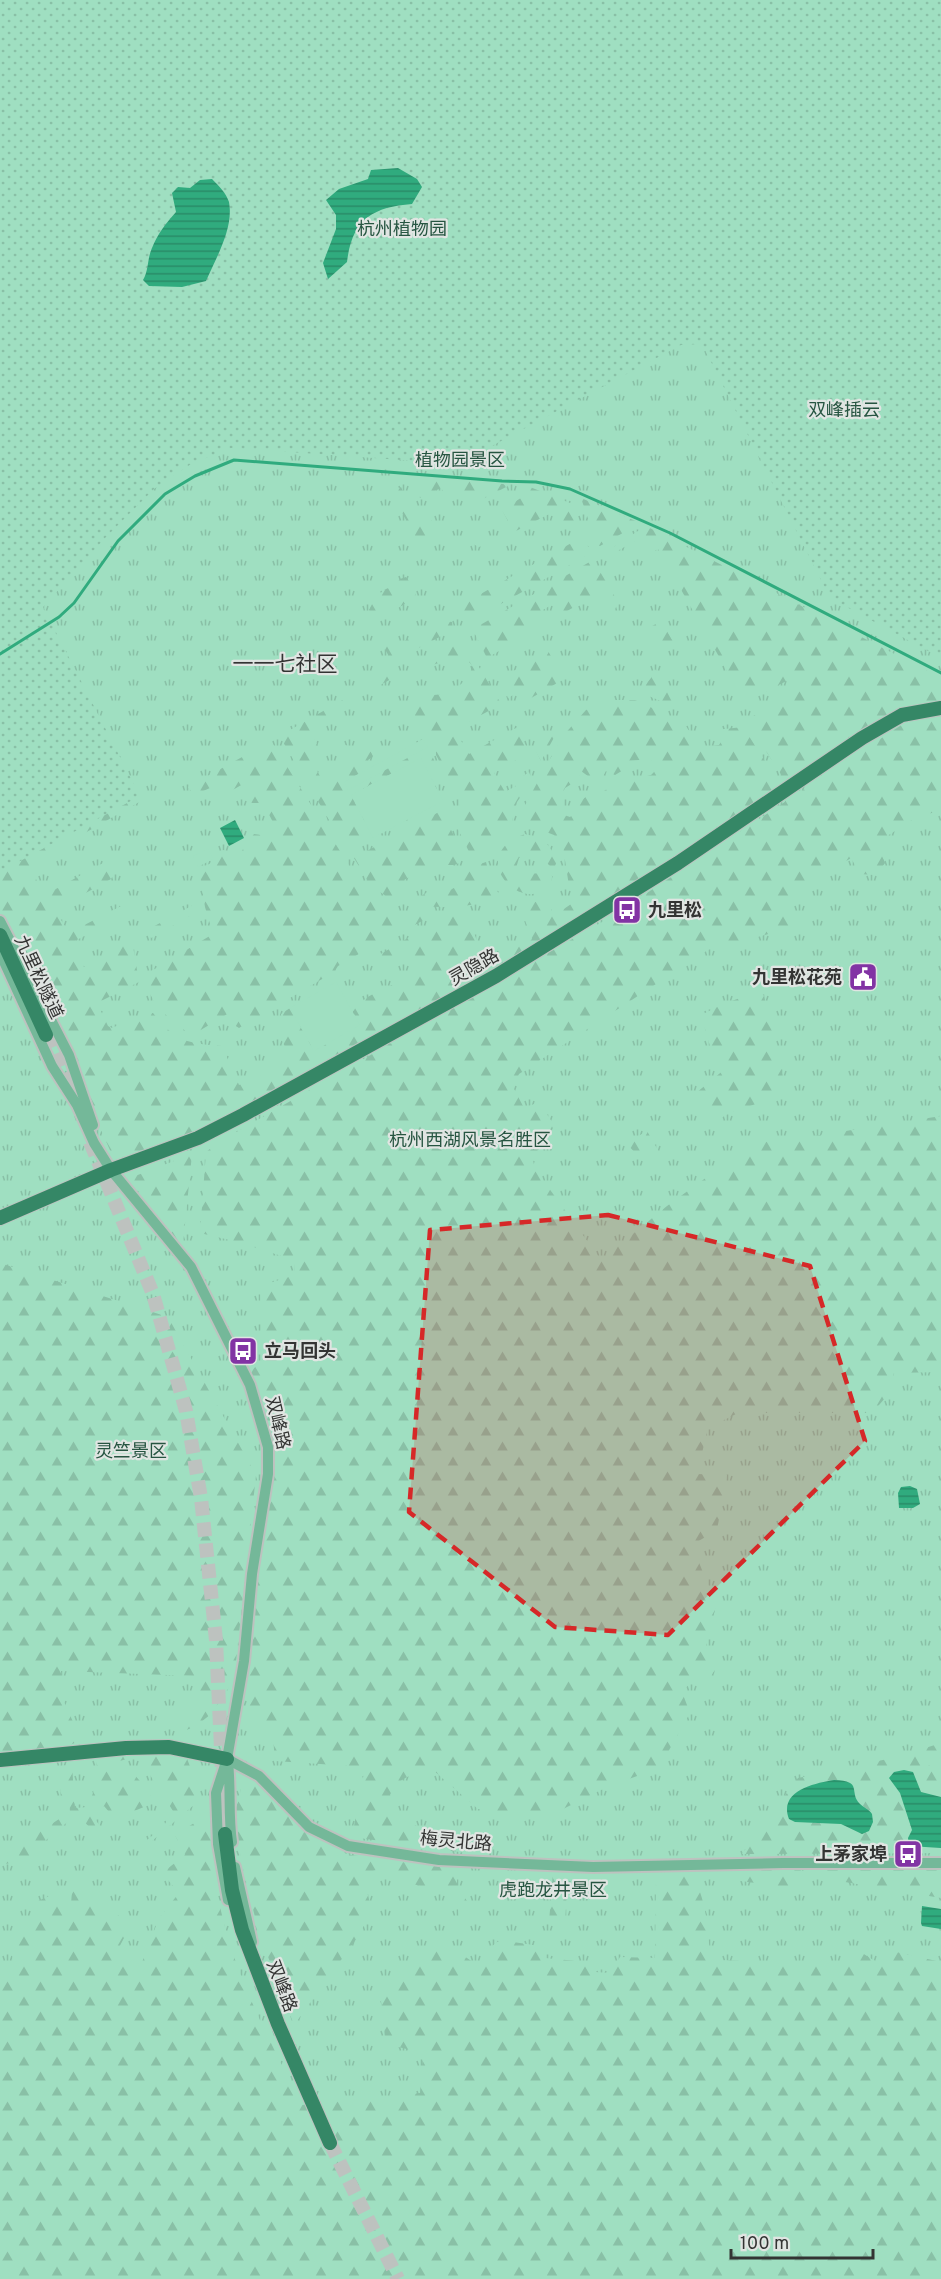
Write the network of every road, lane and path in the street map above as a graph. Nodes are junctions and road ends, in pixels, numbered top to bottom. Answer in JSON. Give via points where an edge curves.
{"nodes":[{"id":1,"x":941,"y":708,"type":"edge"},
{"id":2,"x":0,"y":921,"type":"edge"},
{"id":3,"x":0,"y":935,"type":"edge"},
{"id":4,"x":0,"y":953,"type":"edge"},
{"id":5,"x":46,"y":1035,"type":"tunnel mouth"},
{"id":6,"x":111,"y":1170,"type":"junction"},
{"id":7,"x":0,"y":1218,"type":"edge"},
{"id":8,"x":227,"y":1759,"type":"junction"},
{"id":9,"x":0,"y":1760,"type":"edge"},
{"id":10,"x":225,"y":1834,"type":"tunnel mouth"},
{"id":11,"x":941,"y":1863,"type":"edge"},
{"id":12,"x":259,"y":1974,"type":"junction"},
{"id":13,"x":330,"y":2143,"type":"tunnel mouth"}],
"edges":[{"from":1,"to":6,"type":"main road","name":"灵隐路","via":[[902,715],[862,738],[678,863],[496,976],[198,1138]]},
{"from":2,"to":6,"type":"street","via":[[69,1055]]},
{"from":3,"to":5,"type":"main road","name":"九里松隧道"},
{"from":4,"to":6,"type":"street","via":[[52,1066]]},
{"from":6,"to":7,"type":"main road","name":"灵隐路"},
{"from":6,"to":8,"type":"street","name":"双峰路","via":[[191,1267],[250,1385],[268,1447],[268,1474],[252,1574],[244,1661]]},
{"from":8,"to":9,"type":"main road","name":"梅灵北路","via":[[169,1748],[126,1748]]},
{"from":8,"to":11,"type":"street","name":"梅灵北路","via":[[259,1776],[309,1827],[348,1846],[439,1860],[593,1867]]},
{"from":8,"to":12,"type":"street","name":"双峰路","via":[[216,1793],[224,1885],[234,1923]]},
{"from":10,"to":12,"type":"main road","name":"双峰路","via":[[242,1930]]},
{"from":12,"to":13,"type":"main road","name":"双峰路"}]}
